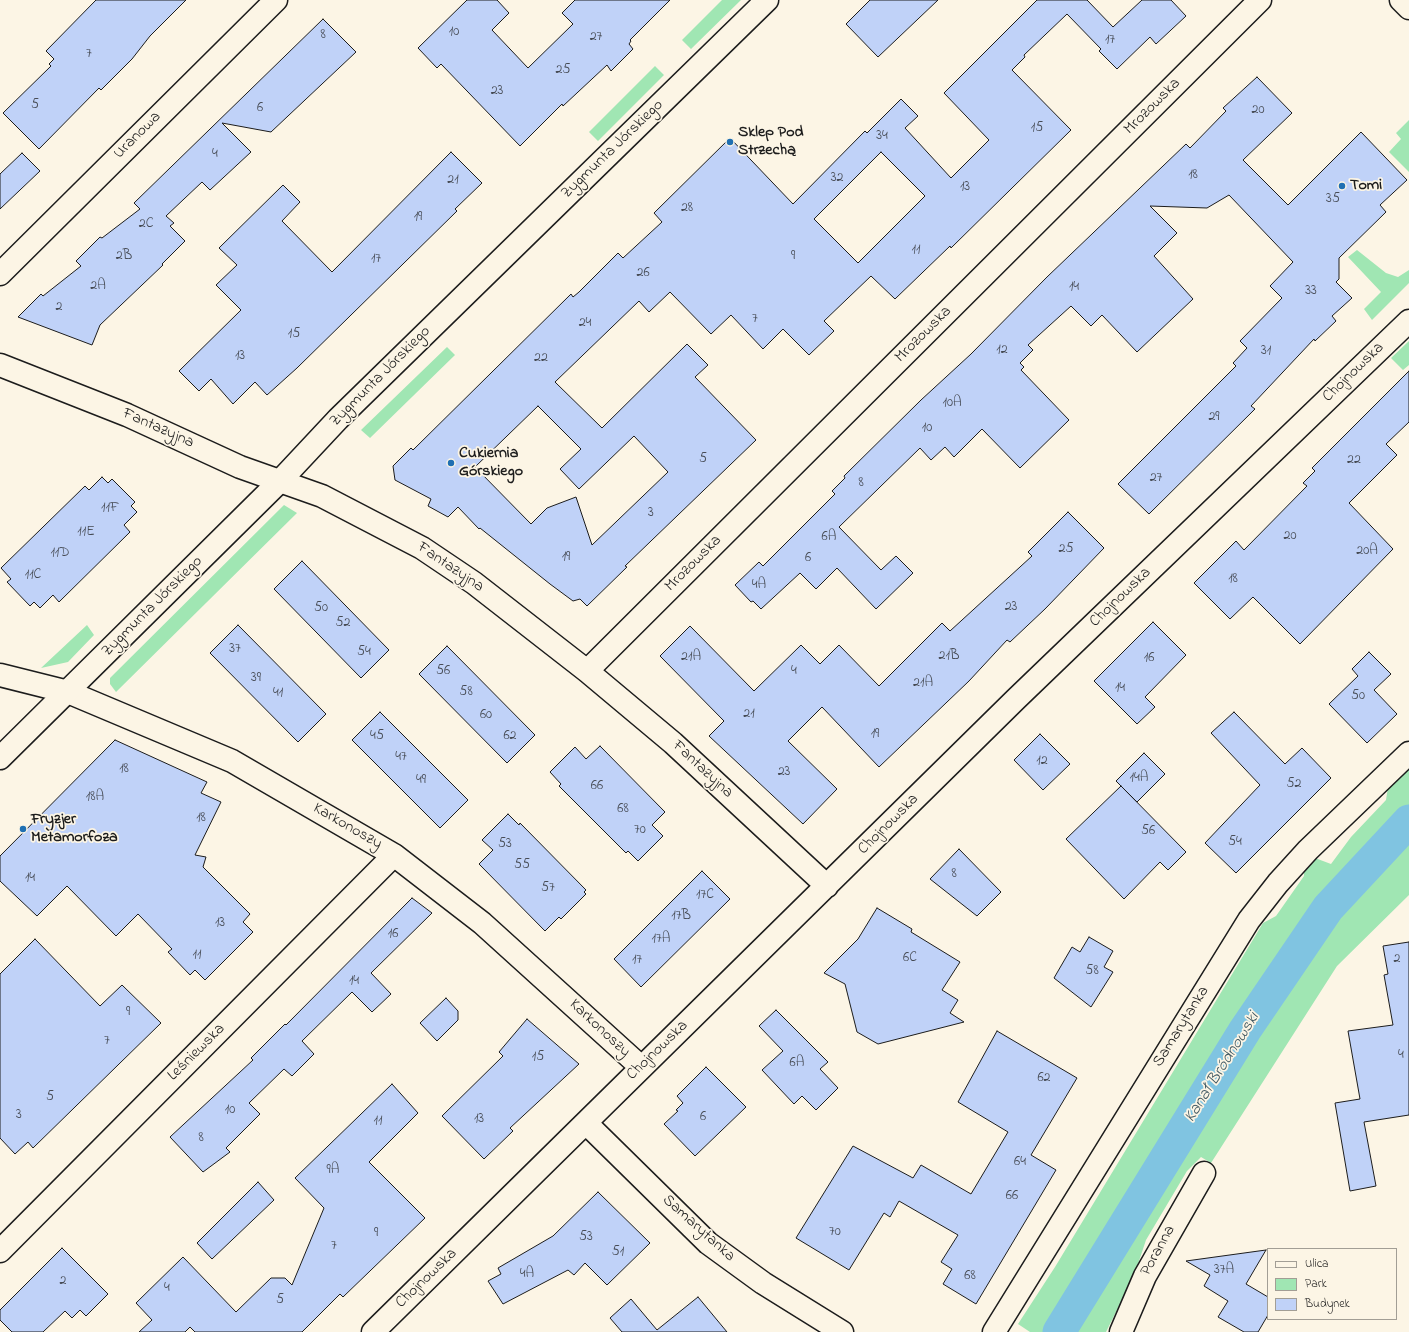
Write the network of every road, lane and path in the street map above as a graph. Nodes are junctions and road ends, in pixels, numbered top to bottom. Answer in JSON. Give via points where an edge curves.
{"nodes":[{"id":1,"x":276,"y":0,"type":"edge"},
{"id":2,"x":766,"y":0,"type":"edge"},
{"id":3,"x":1260,"y":0,"type":"edge"},
{"id":4,"x":1401,"y":0,"type":"edge"},
{"id":5,"x":1409,"y":8,"type":"edge"},
{"id":6,"x":0,"y":274,"type":"edge"},
{"id":7,"x":1409,"y":321,"type":"edge"},
{"id":8,"x":0,"y":365,"type":"edge"},
{"id":9,"x":280,"y":481,"type":"junction"},
{"id":10,"x":587,"y":671,"type":"junction"},
{"id":11,"x":0,"y":675,"type":"edge"},
{"id":12,"x":68,"y":692,"type":"junction"},
{"id":13,"x":1409,"y":753,"type":"edge"},
{"id":14,"x":0,"y":758,"type":"edge"},
{"id":15,"x":394,"y":855,"type":"junction"},
{"id":16,"x":827,"y":886,"type":"junction"},
{"id":17,"x":641,"y":1067,"type":"junction"},
{"id":18,"x":586,"y":1123,"type":"junction"},
{"id":19,"x":1204,"y":1173,"type":"dead end"},
{"id":20,"x":0,"y":1251,"type":"edge"},
{"id":21,"x":373,"y":1332,"type":"edge"},
{"id":22,"x":842,"y":1332,"type":"edge"},
{"id":23,"x":994,"y":1332,"type":"edge"},
{"id":24,"x":1121,"y":1332,"type":"edge"}],
"edges":[{"from":1,"to":6,"type":"street","name":"Uranowa"},
{"from":2,"to":9,"type":"street","name":"Zygmunta Jórskiego","via":[[338,419]]},
{"from":3,"to":10,"type":"street","name":"Mrozowska"},
{"from":4,"to":5,"type":"street"},
{"from":7,"to":16,"type":"street","name":"Chojnowska","via":[[1016,699]]},
{"from":8,"to":9,"type":"street","name":"Fantazyjna","via":[[86,397],[240,467]]},
{"from":9,"to":10,"type":"street","name":"Fantazyjna","via":[[322,496],[422,548],[474,583]]},
{"from":9,"to":12,"type":"street","name":"Zygmunta Jórskiego"},
{"from":10,"to":16,"type":"street","name":"Fantazyjna","via":[[673,743]]},
{"from":11,"to":12,"type":"street","name":"Karkonoszy"},
{"from":12,"to":14,"type":"street","name":"Zygmunta Jórskiego"},
{"from":12,"to":15,"type":"street","name":"Karkonoszy","via":[[232,761]]},
{"from":13,"to":23,"type":"street","name":"Samarytanka","via":[[1308,850],[1249,920]]},
{"from":15,"to":17,"type":"street","name":"Karkonoszy","via":[[482,922]]},
{"from":15,"to":20,"type":"street","name":"Leśniewska"},
{"from":16,"to":17,"type":"street","name":"Chojnowska"},
{"from":17,"to":18,"type":"street","name":"Chojnowska"},
{"from":18,"to":21,"type":"street","name":"Chojnowska"},
{"from":18,"to":22,"type":"street","name":"Samarytanka","via":[[708,1242],[763,1283]]},
{"from":19,"to":24,"type":"street","name":"Poranna","via":[[1145,1276]]}]}
